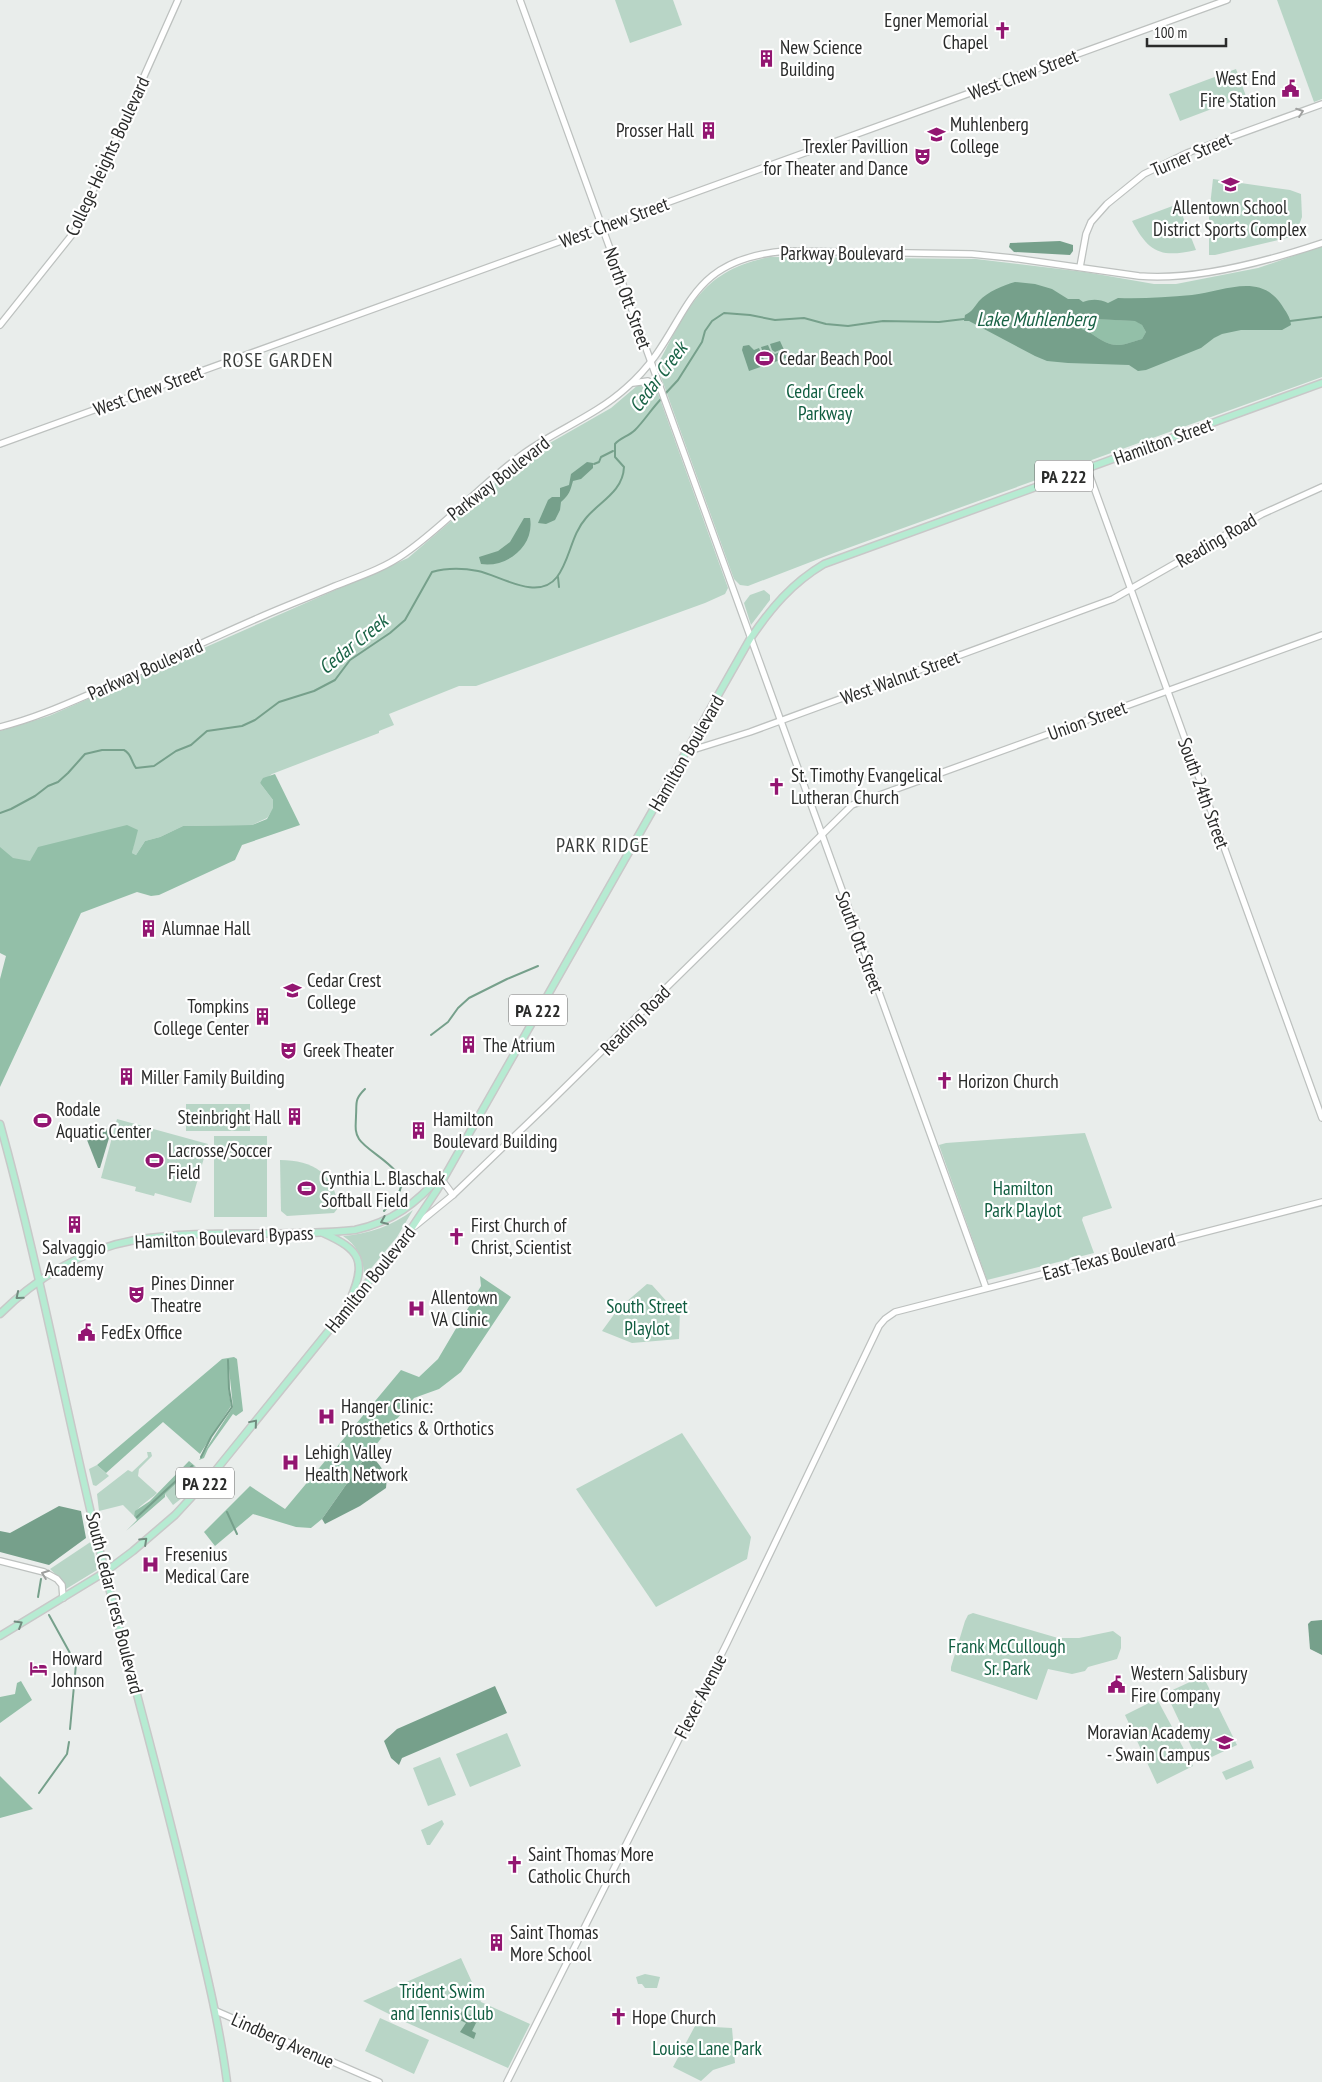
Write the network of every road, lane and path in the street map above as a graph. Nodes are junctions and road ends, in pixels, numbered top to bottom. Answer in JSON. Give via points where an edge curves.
{"nodes":[{"id":1,"x":178,"y":0,"type":"edge"},
{"id":2,"x":520,"y":0,"type":"edge"},
{"id":3,"x":1227,"y":0,"type":"edge"},
{"id":4,"x":1322,"y":104,"type":"edge"},
{"id":5,"x":602,"y":226,"type":"junction"},
{"id":6,"x":1322,"y":243,"type":"edge"},
{"id":7,"x":1080,"y":268,"type":"junction"},
{"id":8,"x":0,"y":325,"type":"edge"},
{"id":9,"x":651,"y":363,"type":"junction"},
{"id":10,"x":1322,"y":383,"type":"edge"},
{"id":11,"x":631,"y":384,"type":"junction"},
{"id":12,"x":661,"y":392,"type":"junction"},
{"id":13,"x":0,"y":444,"type":"edge"},
{"id":14,"x":1086,"y":468,"type":"junction"},
{"id":15,"x":1322,"y":487,"type":"edge"},
{"id":16,"x":808,"y":573,"type":"joint"},
{"id":17,"x":1130,"y":589,"type":"junction"},
{"id":18,"x":735,"y":596,"type":"joint"},
{"id":19,"x":1113,"y":599,"type":"joint"},
{"id":20,"x":1322,"y":635,"type":"edge"},
{"id":21,"x":750,"y":639,"type":"junction"},
{"id":22,"x":1168,"y":691,"type":"junction"},
{"id":23,"x":780,"y":720,"type":"junction"},
{"id":24,"x":0,"y":727,"type":"edge"},
{"id":25,"x":686,"y":752,"type":"junction"},
{"id":26,"x":852,"y":805,"type":"joint"},
{"id":27,"x":821,"y":835,"type":"junction"},
{"id":28,"x":1322,"y":1118,"type":"edge"},
{"id":29,"x":0,"y":1124,"type":"edge"},
{"id":30,"x":448,"y":1168,"type":"junction"},
{"id":31,"x":442,"y":1180,"type":"junction"},
{"id":32,"x":453,"y":1195,"type":"junction"},
{"id":33,"x":1322,"y":1202,"type":"edge"},
{"id":34,"x":411,"y":1229,"type":"junction"},
{"id":35,"x":321,"y":1232,"type":"junction"},
{"id":36,"x":40,"y":1280,"type":"junction"},
{"id":37,"x":986,"y":1288,"type":"junction"},
{"id":38,"x":347,"y":1308,"type":"junction"},
{"id":39,"x":895,"y":1312,"type":"joint"},
{"id":40,"x":0,"y":1314,"type":"edge"},
{"id":41,"x":0,"y":1561,"type":"edge"},
{"id":42,"x":105,"y":1572,"type":"junction"},
{"id":43,"x":63,"y":1598,"type":"junction"},
{"id":44,"x":0,"y":1636,"type":"edge"},
{"id":45,"x":216,"y":2011,"type":"junction"},
{"id":46,"x":227,"y":2082,"type":"edge"},
{"id":47,"x":379,"y":2082,"type":"edge"},
{"id":48,"x":507,"y":2082,"type":"edge"}],
"edges":[{"from":1,"to":8,"type":"street","name":"College Heights Boulevard","via":[[75,231]]},
{"from":2,"to":5,"type":"street","name":"North Ott Street"},
{"from":3,"to":5,"type":"street","name":"West Chew Street"},
{"from":7,"to":4,"type":"street","name":"Turner Street","one_way":true,"via":[[1091,222],[1131,183],[1172,159]]},
{"from":5,"to":9,"type":"street","name":"North Ott Street"},
{"from":5,"to":13,"type":"street","name":"West Chew Street"},
{"from":6,"to":7,"type":"street","name":"Parkway Boulevard","via":[[1259,262],[1183,275],[1144,276]]},
{"from":7,"to":9,"type":"street","name":"Parkway Boulevard","via":[[972,254],[762,253],[730,264],[702,284]]},
{"from":9,"to":11,"type":"street","name":"Parkway Boulevard"},
{"from":9,"to":12,"type":"street","name":"North Ott Street"},
{"from":10,"to":14,"type":"main road","name":"Hamilton Street","number":"PA 222"},
{"from":11,"to":12,"type":"street","via":[[648,381]]},
{"from":11,"to":24,"type":"street","name":"Parkway Boulevard","via":[[598,410],[515,460],[421,541],[391,562],[55,709]]},
{"from":12,"to":18,"type":"street","name":"North Ott Street"},
{"from":14,"to":16,"type":"main road","name":"Hamilton Street","number":"PA 222","via":[[832,561]]},
{"from":14,"to":17,"type":"street","name":"South 24th Street"},
{"from":15,"to":17,"type":"street","name":"Reading Road","via":[[1262,514]]},
{"from":16,"to":21,"type":"main road","name":"Hamilton Boulevard","number":"PA 222","via":[[777,602]]},
{"from":17,"to":19,"type":"street","name":"Reading Road"},
{"from":17,"to":22,"type":"street","name":"South 24th Street"},
{"from":18,"to":21,"type":"street","name":"South Ott Street"},
{"from":19,"to":23,"type":"street","name":"West Walnut Street"},
{"from":20,"to":22,"type":"street","name":"Union Street"},
{"from":21,"to":23,"type":"street","name":"South Ott Street"},
{"from":21,"to":25,"type":"main road","name":"Hamilton Boulevard","number":"PA 222"},
{"from":22,"to":26,"type":"street","name":"Union Street"},
{"from":22,"to":28,"type":"street","name":"South 24th Street"},
{"from":23,"to":25,"type":"street","name":"West Walnut Street"},
{"from":23,"to":27,"type":"street","name":"South Ott Street"},
{"from":25,"to":30,"type":"main road","name":"Hamilton Boulevard","number":"PA 222"},
{"from":26,"to":27,"type":"street","name":"Reading Road"},
{"from":27,"to":32,"type":"street","name":"Reading Road"},
{"from":27,"to":37,"type":"street","name":"South Ott Street"},
{"from":29,"to":36,"type":"main road","name":"South Cedar Crest Boulevard"},
{"from":30,"to":31,"type":"main road","name":"Hamilton Boulevard","number":"PA 222"},
{"from":30,"to":35,"type":"main road","name":"Hamilton Boulevard Bypass","number":"PA 222","one_way":true,"via":[[415,1203],[393,1218],[355,1230]]},
{"from":31,"to":32,"type":"street"},
{"from":31,"to":34,"type":"main road","name":"Hamilton Boulevard","number":"PA 222"},
{"from":32,"to":34,"type":"street","name":"Reading Road"},
{"from":33,"to":37,"type":"street","name":"East Texas Boulevard"},
{"from":34,"to":38,"type":"main road","name":"Hamilton Boulevard","number":"PA 222"},
{"from":35,"to":36,"type":"main road","name":"Hamilton Boulevard Bypass","number":"PA 222","via":[[134,1240],[81,1258]]},
{"from":35,"to":38,"type":"main road","via":[[350,1247],[359,1262],[358,1283]]},
{"from":36,"to":40,"type":"main road","name":"Hamilton Boulevard Bypass","number":"PA 222","one_way":true},
{"from":36,"to":42,"type":"main road","name":"South Cedar Crest Boulevard"},
{"from":37,"to":39,"type":"street","name":"East Texas Boulevard"},
{"from":42,"to":38,"type":"main road","name":"Hamilton Boulevard","number":"PA 222","one_way":true,"via":[[175,1514],[212,1475]]},
{"from":39,"to":48,"type":"street","name":"Flexer Avenue","via":[[879,1326],[724,1648]]},
{"from":43,"to":41,"type":"street","one_way":true,"via":[[62,1585],[57,1579],[44,1572]]},
{"from":42,"to":43,"type":"main road","name":"Hamilton Boulevard","number":"PA 222"},
{"from":42,"to":45,"type":"main road","name":"South Cedar Crest Boulevard","via":[[162,1784]]},
{"from":44,"to":43,"type":"main road","name":"Hamilton Boulevard","number":"PA 222","one_way":true},
{"from":45,"to":46,"type":"main road","name":"South Cedar Crest Boulevard"},
{"from":45,"to":47,"type":"street","name":"Lindberg Avenue"}]}
